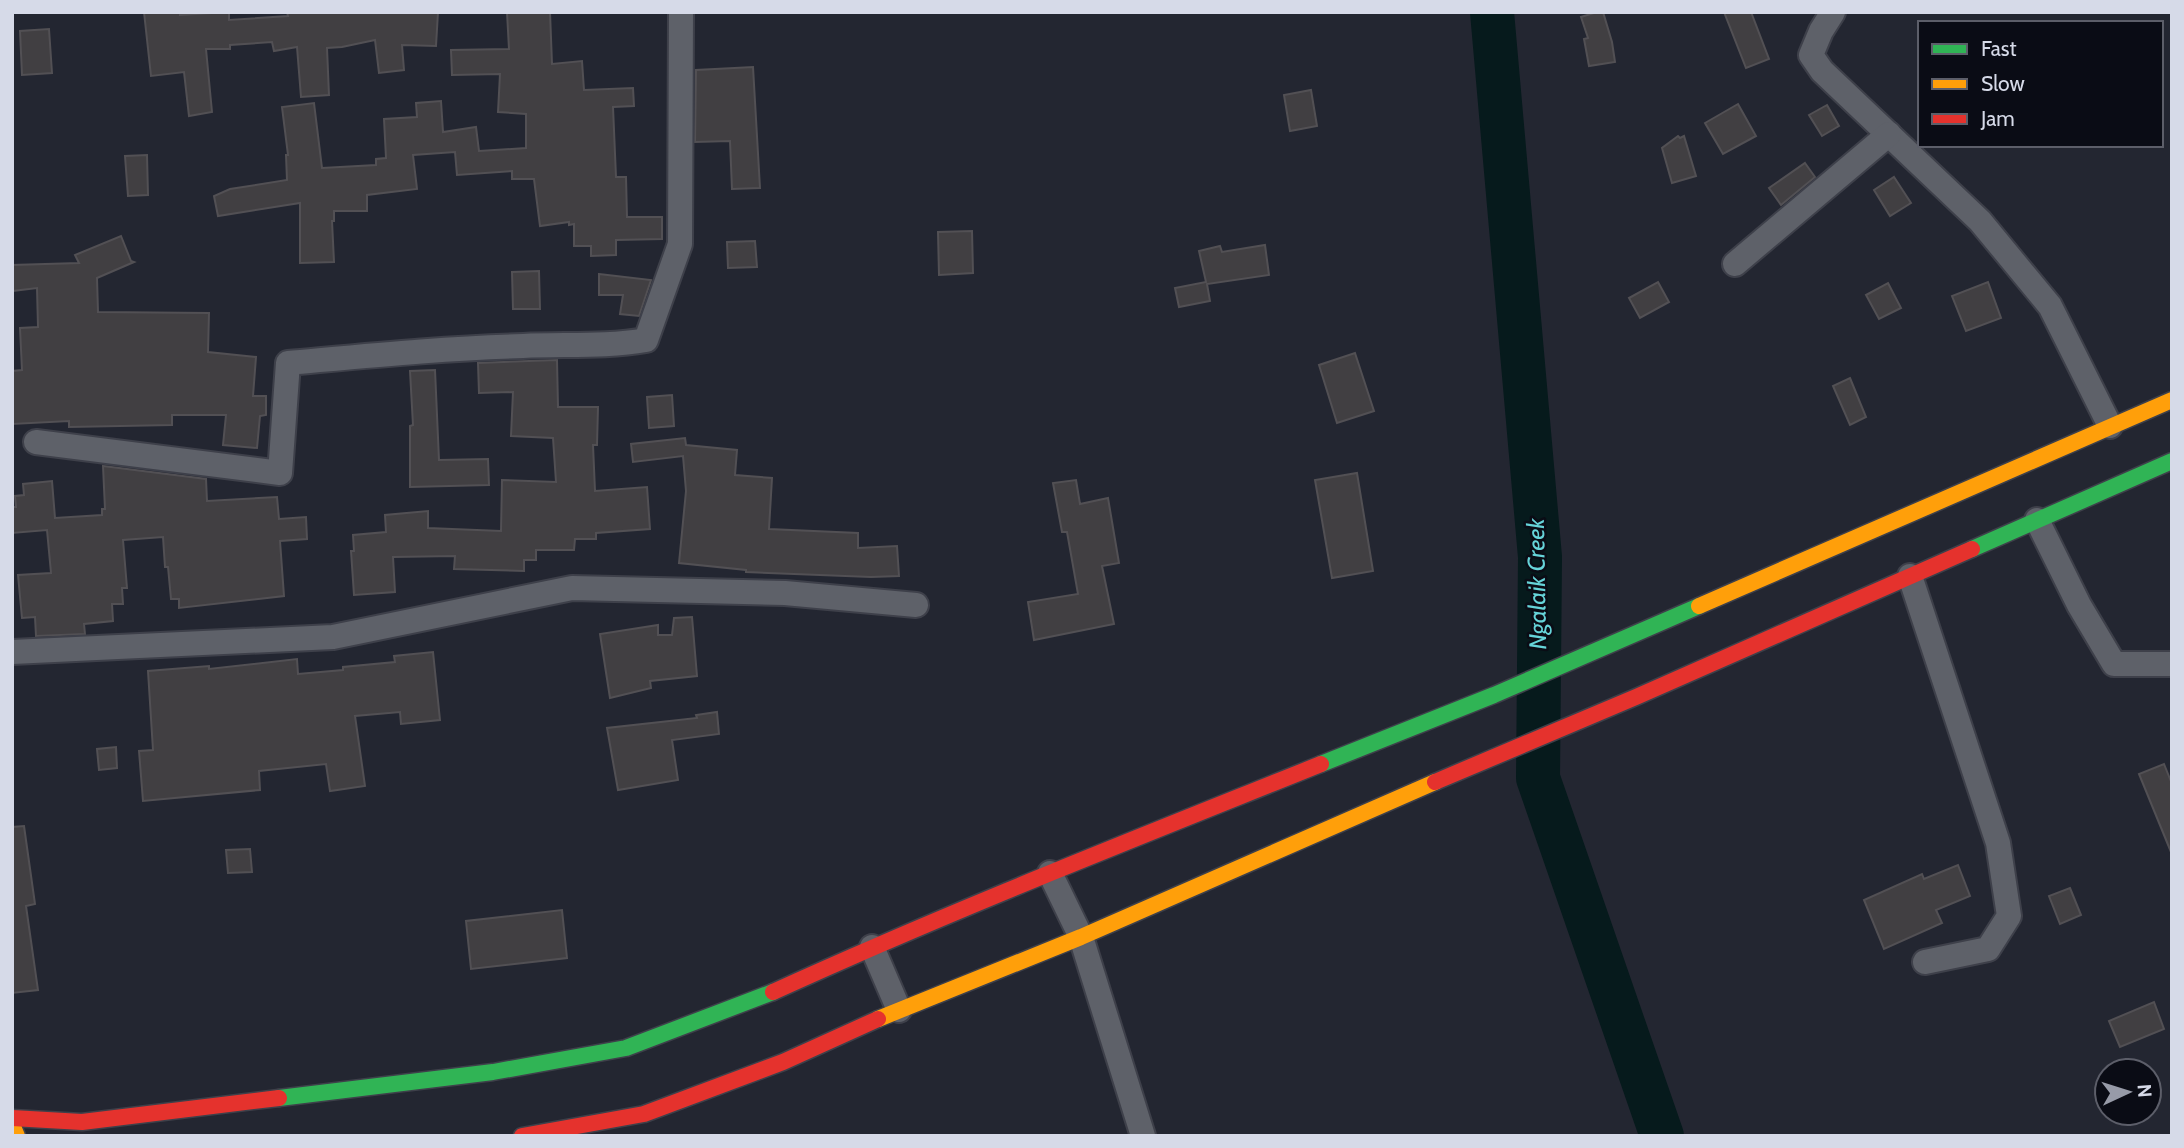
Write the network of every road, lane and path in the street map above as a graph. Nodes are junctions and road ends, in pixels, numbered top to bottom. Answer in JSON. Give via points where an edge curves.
{"nodes":[{"id":1,"x":681,"y":12,"type":"edge"},
{"id":2,"x":1833,"y":12,"type":"edge"},
{"id":3,"x":1889,"y":134,"type":"junction"},
{"id":4,"x":1735,"y":264,"type":"dead end"},
{"id":5,"x":2172,"y":400,"type":"edge"},
{"id":6,"x":2110,"y":426,"type":"junction"},
{"id":7,"x":36,"y":442,"type":"dead end"},
{"id":8,"x":2172,"y":461,"type":"edge"},
{"id":9,"x":2037,"y":520,"type":"junction"},
{"id":10,"x":1910,"y":576,"type":"junction"},
{"id":11,"x":916,"y":605,"type":"dead end"},
{"id":12,"x":12,"y":652,"type":"edge"},
{"id":13,"x":2172,"y":664,"type":"edge"},
{"id":14,"x":1050,"y":873,"type":"junction"},
{"id":15,"x":1082,"y":937,"type":"junction"},
{"id":16,"x":872,"y":947,"type":"junction"},
{"id":17,"x":1925,"y":962,"type":"dead end"},
{"id":18,"x":899,"y":1010,"type":"junction"},
{"id":19,"x":12,"y":1118,"type":"edge"},
{"id":20,"x":12,"y":1124,"type":"edge"},
{"id":21,"x":17,"y":1136,"type":"edge"},
{"id":22,"x":522,"y":1136,"type":"edge"},
{"id":23,"x":1143,"y":1136,"type":"edge"}],
"edges":[{"from":1,"to":7,"type":"street","via":[[680,244],[646,340],[288,363],[280,473]]},
{"from":2,"to":3,"type":"street","via":[[1811,55]]},
{"from":3,"to":4,"type":"street"},
{"from":3,"to":6,"type":"street","via":[[1980,221],[2050,306]]},
{"from":5,"to":6,"type":"main road"},
{"from":6,"to":14,"type":"main road","via":[[1494,695]]},
{"from":8,"to":9,"type":"main road"},
{"from":9,"to":10,"type":"main road"},
{"from":9,"to":13,"type":"street","via":[[2114,664]]},
{"from":10,"to":15,"type":"main road"},
{"from":10,"to":17,"type":"street","via":[[1998,843],[2009,916],[1988,949]]},
{"from":11,"to":12,"type":"street","via":[[785,593],[572,588],[333,637]]},
{"from":14,"to":15,"type":"street"},
{"from":14,"to":16,"type":"main road"},
{"from":15,"to":18,"type":"main road"},
{"from":15,"to":23,"type":"street"},
{"from":16,"to":18,"type":"street"},
{"from":16,"to":19,"type":"main road","via":[[758,999],[626,1048],[493,1072],[82,1122]]},
{"from":18,"to":22,"type":"main road","via":[[783,1062],[644,1114]]},
{"from":20,"to":21,"type":"main road"}]}
